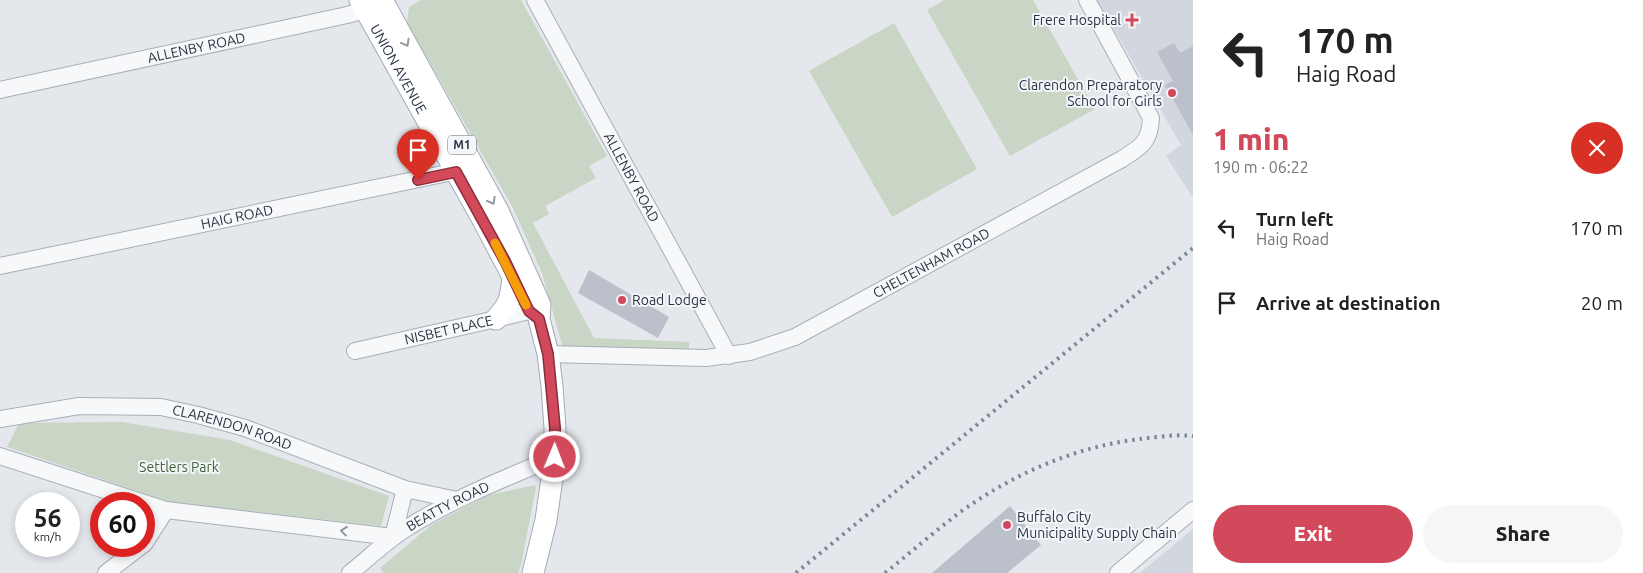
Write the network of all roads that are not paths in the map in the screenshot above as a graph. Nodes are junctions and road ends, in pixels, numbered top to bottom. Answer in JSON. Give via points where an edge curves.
{"nodes":[{"id":1,"x":535,"y":0,"type":"edge"},
{"id":2,"x":1087,"y":0,"type":"edge"},
{"id":3,"x":377,"y":3,"type":"edge"},
{"id":4,"x":0,"y":90,"type":"edge"},
{"id":5,"x":465,"y":170,"type":"junction"},
{"id":6,"x":0,"y":266,"type":"edge"},
{"id":7,"x":513,"y":277,"type":"junction"},
{"id":8,"x":536,"y":311,"type":"junction"},
{"id":9,"x":496,"y":319,"type":"junction"},
{"id":10,"x":355,"y":351,"type":"dead end"},
{"id":11,"x":548,"y":354,"type":"junction"},
{"id":12,"x":729,"y":356,"type":"junction"},
{"id":13,"x":0,"y":419,"type":"edge"},
{"id":14,"x":0,"y":456,"type":"edge"},
{"id":15,"x":555,"y":457,"type":"junction"},
{"id":16,"x":405,"y":489,"type":"junction"},
{"id":17,"x":457,"y":500,"type":"junction"},
{"id":18,"x":166,"y":510,"type":"junction"},
{"id":19,"x":1193,"y":510,"type":"edge"},
{"id":20,"x":155,"y":527,"type":"edge"},
{"id":21,"x":392,"y":537,"type":"junction"},
{"id":22,"x":126,"y":557,"type":"edge"},
{"id":23,"x":106,"y":573,"type":"edge"},
{"id":24,"x":350,"y":573,"type":"edge"},
{"id":25,"x":533,"y":573,"type":"edge"},
{"id":26,"x":1118,"y":573,"type":"edge"}],
"edges":[{"from":1,"to":12,"type":"street","name":"ALLENBY ROAD"},
{"from":2,"to":12,"type":"street","name":"CHELTENHAM ROAD","via":[[1150,118],[1147,139],[1140,147],[795,337],[770,347]]},
{"from":3,"to":4,"type":"street","name":"ALLENBY ROAD"},
{"from":3,"to":5,"type":"main road","name":"UNION AVENUE","number":"M1"},
{"from":5,"to":6,"type":"street","name":"HAIG ROAD"},
{"from":5,"to":7,"type":"main road","name":"UNION AVENUE","number":"M1"},
{"from":5,"to":8,"type":"main road","name":"UNION AVENUE","number":"M1","one_way":true,"via":[[498,211]]},
{"from":7,"to":8,"type":"main road","name":"UNION AVENUE","number":"M1"},
{"from":7,"to":9,"type":"main road","via":[[510,301]]},
{"from":8,"to":9,"type":"street","name":"NISBET PLACE"},
{"from":8,"to":11,"type":"main road","name":"UNION AVENUE","number":"M1"},
{"from":9,"to":10,"type":"street","name":"NISBET PLACE"},
{"from":11,"to":12,"type":"street","name":"CHELTENHAM ROAD"},
{"from":11,"to":15,"type":"main road","name":"UNION AVENUE","number":"M1"},
{"from":13,"to":16,"type":"street","name":"CLARENDON ROAD","via":[[79,406],[161,407],[245,428]]},
{"from":14,"to":18,"type":"street"},
{"from":15,"to":17,"type":"street","name":"BEATTY ROAD"},
{"from":15,"to":25,"type":"main road","name":"UNION AVENUE","number":"M1","via":[[546,520]]},
{"from":16,"to":17,"type":"street","name":"CLARENDON ROAD"},
{"from":16,"to":21,"type":"street"},
{"from":17,"to":21,"type":"street","name":"BEATTY ROAD"},
{"from":18,"to":20,"type":"street"},
{"from":21,"to":18,"type":"street","one_way":true},
{"from":19,"to":26,"type":"street"},
{"from":21,"to":24,"type":"street","name":"BEATTY ROAD"},
{"from":22,"to":23,"type":"street"}]}
